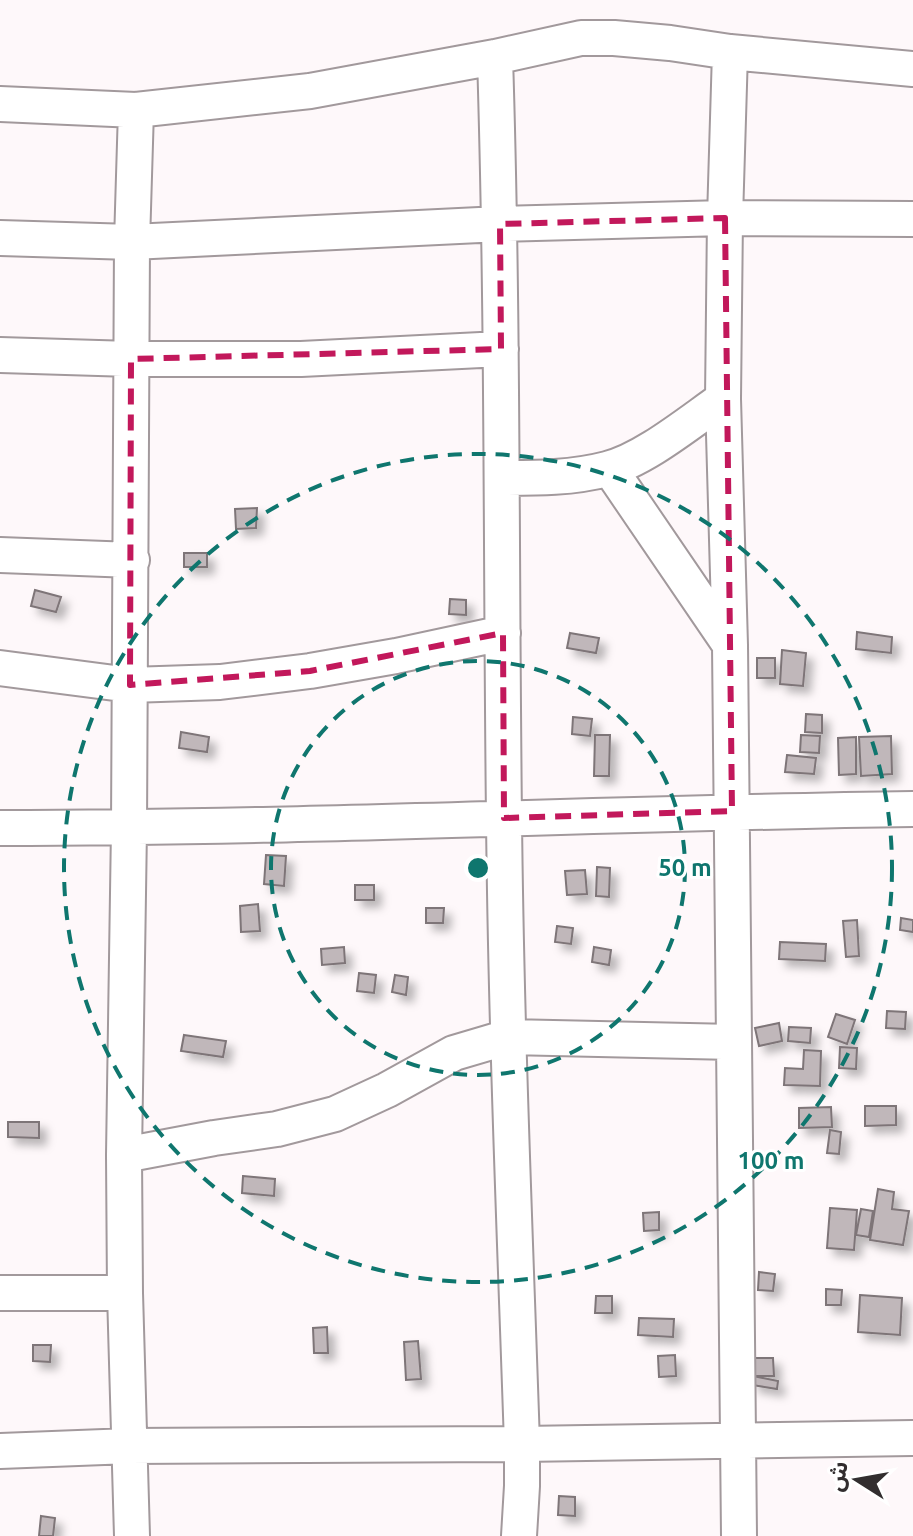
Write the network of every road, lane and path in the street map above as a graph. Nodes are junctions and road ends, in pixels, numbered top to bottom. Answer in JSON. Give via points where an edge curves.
{"nodes":[{"id":1,"x":730,"y":52,"type":"junction"},
{"id":2,"x":495,"y":57,"type":"junction"},
{"id":3,"x":913,"y":69,"type":"edge"},
{"id":4,"x":0,"y":104,"type":"edge"},
{"id":5,"x":136,"y":110,"type":"junction"},
{"id":6,"x":725,"y":218,"type":"junction"},
{"id":7,"x":913,"y":219,"type":"edge"},
{"id":8,"x":500,"y":224,"type":"junction"},
{"id":9,"x":0,"y":238,"type":"edge"},
{"id":10,"x":132,"y":242,"type":"junction"},
{"id":11,"x":501,"y":349,"type":"junction"},
{"id":12,"x":0,"y":355,"type":"edge"},
{"id":13,"x":131,"y":359,"type":"junction"},
{"id":14,"x":723,"y":399,"type":"junction"},
{"id":15,"x":610,"y":469,"type":"junction"},
{"id":16,"x":502,"y":478,"type":"junction"},
{"id":17,"x":0,"y":555,"type":"edge"},
{"id":18,"x":132,"y":560,"type":"junction"},
{"id":19,"x":503,"y":633,"type":"junction"},
{"id":20,"x":730,"y":645,"type":"junction"},
{"id":21,"x":0,"y":668,"type":"edge"},
{"id":22,"x":130,"y":685,"type":"junction"},
{"id":23,"x":913,"y":809,"type":"edge"},
{"id":24,"x":732,"y":811,"type":"junction"},
{"id":25,"x":504,"y":818,"type":"junction"},
{"id":26,"x":0,"y":828,"type":"edge"},
{"id":27,"x":129,"y":828,"type":"junction"},
{"id":28,"x":508,"y":1037,"type":"junction"},
{"id":29,"x":734,"y":1042,"type":"junction"},
{"id":30,"x":124,"y":1155,"type":"junction"},
{"id":31,"x":0,"y":1293,"type":"edge"},
{"id":32,"x":125,"y":1293,"type":"junction"},
{"id":33,"x":913,"y":1438,"type":"edge"},
{"id":34,"x":738,"y":1441,"type":"junction"},
{"id":35,"x":522,"y":1444,"type":"junction"},
{"id":36,"x":130,"y":1446,"type":"junction"},
{"id":37,"x":0,"y":1451,"type":"edge"},
{"id":38,"x":132,"y":1536,"type":"edge"},
{"id":39,"x":519,"y":1536,"type":"edge"},
{"id":40,"x":739,"y":1536,"type":"edge"}],
"edges":[{"from":1,"to":2,"type":"street","via":[[581,38]]},
{"from":1,"to":3,"type":"street"},
{"from":1,"to":6,"type":"street"},
{"from":2,"to":5,"type":"street","via":[[310,91]]},
{"from":2,"to":8,"type":"street"},
{"from":4,"to":5,"type":"street"},
{"from":5,"to":10,"type":"street"},
{"from":6,"to":7,"type":"street"},
{"from":6,"to":8,"type":"street"},
{"from":6,"to":14,"type":"street"},
{"from":8,"to":10,"type":"street"},
{"from":8,"to":11,"type":"street"},
{"from":9,"to":10,"type":"street"},
{"from":10,"to":13,"type":"street"},
{"from":11,"to":13,"type":"street","via":[[301,359]]},
{"from":11,"to":16,"type":"street"},
{"from":12,"to":13,"type":"street"},
{"from":13,"to":18,"type":"street"},
{"from":14,"to":15,"type":"street"},
{"from":14,"to":20,"type":"street"},
{"from":15,"to":16,"type":"street"},
{"from":15,"to":20,"type":"street"},
{"from":16,"to":19,"type":"street"},
{"from":17,"to":18,"type":"street"},
{"from":18,"to":22,"type":"street"},
{"from":19,"to":22,"type":"street","via":[[310,671]]},
{"from":19,"to":25,"type":"street"},
{"from":20,"to":24,"type":"street"},
{"from":21,"to":22,"type":"street"},
{"from":22,"to":27,"type":"street"},
{"from":23,"to":24,"type":"street"},
{"from":24,"to":25,"type":"street"},
{"from":24,"to":29,"type":"street"},
{"from":25,"to":27,"type":"street"},
{"from":25,"to":28,"type":"street"},
{"from":26,"to":27,"type":"street"},
{"from":27,"to":30,"type":"street"},
{"from":28,"to":29,"type":"street"},
{"from":28,"to":30,"type":"street","via":[[454,1053],[335,1114]]},
{"from":28,"to":35,"type":"street"},
{"from":29,"to":34,"type":"street"},
{"from":30,"to":32,"type":"street"},
{"from":31,"to":32,"type":"street"},
{"from":32,"to":36,"type":"street"},
{"from":33,"to":34,"type":"street"},
{"from":34,"to":35,"type":"street"},
{"from":34,"to":40,"type":"street"},
{"from":35,"to":36,"type":"street"},
{"from":35,"to":39,"type":"street"},
{"from":36,"to":37,"type":"street"},
{"from":36,"to":38,"type":"street"}]}
